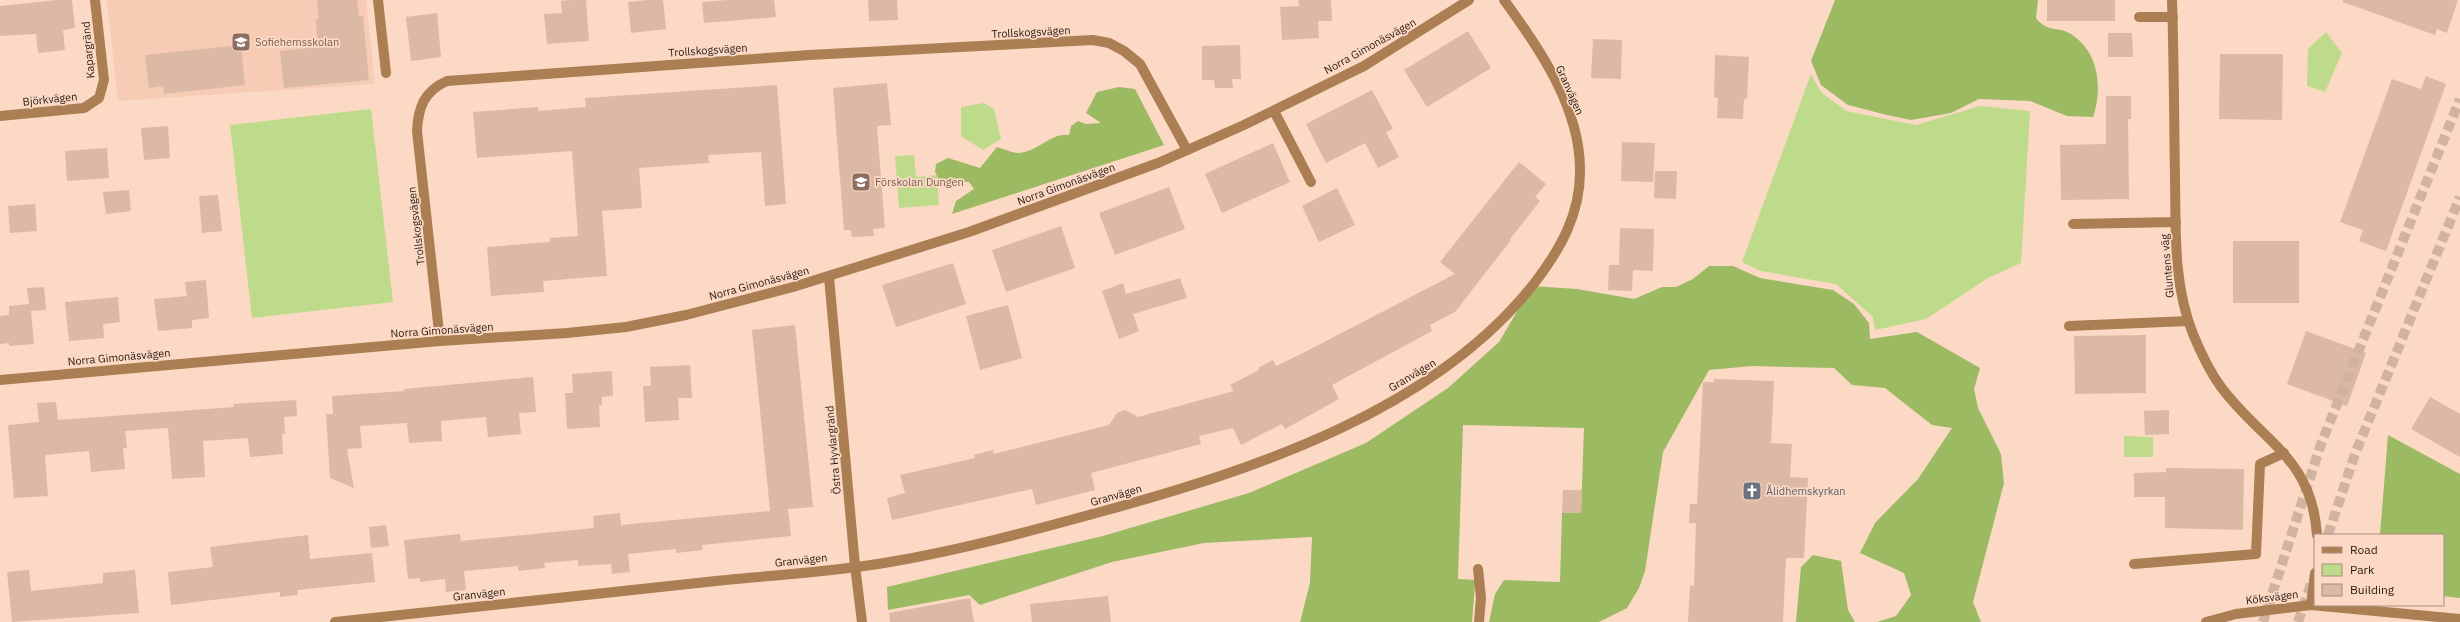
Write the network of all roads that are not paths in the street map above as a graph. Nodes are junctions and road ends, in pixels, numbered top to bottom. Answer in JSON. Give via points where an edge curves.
{"nodes":[{"id":1,"x":95,"y":0,"type":"edge"},
{"id":2,"x":378,"y":0,"type":"edge"},
{"id":3,"x":1469,"y":0,"type":"edge"},
{"id":4,"x":1504,"y":0,"type":"edge"},
{"id":5,"x":2172,"y":0,"type":"edge"},
{"id":6,"x":2139,"y":17,"type":"dead end"},
{"id":7,"x":2173,"y":17,"type":"junction"},
{"id":8,"x":386,"y":73,"type":"dead end"},
{"id":9,"x":99,"y":98,"type":"joint"},
{"id":10,"x":1274,"y":110,"type":"junction"},
{"id":11,"x":0,"y":116,"type":"edge"},
{"id":12,"x":1187,"y":150,"type":"junction"},
{"id":13,"x":1311,"y":182,"type":"dead end"},
{"id":14,"x":2176,"y":222,"type":"junction"},
{"id":15,"x":2073,"y":224,"type":"dead end"},
{"id":16,"x":829,"y":276,"type":"junction"},
{"id":17,"x":2188,"y":321,"type":"junction"},
{"id":18,"x":2069,"y":326,"type":"dead end"},
{"id":19,"x":440,"y":341,"type":"junction"},
{"id":20,"x":0,"y":380,"type":"edge"},
{"id":21,"x":2284,"y":453,"type":"junction"},
{"id":22,"x":2317,"y":534,"type":"edge"},
{"id":23,"x":2134,"y":564,"type":"dead end"},
{"id":24,"x":855,"y":566,"type":"junction"},
{"id":25,"x":1478,"y":569,"type":"dead end"},
{"id":26,"x":2314,"y":581,"type":"edge"},
{"id":27,"x":2311,"y":605,"type":"junction"},
{"id":28,"x":2314,"y":605,"type":"edge"},
{"id":29,"x":2322,"y":606,"type":"edge"},
{"id":30,"x":2460,"y":619,"type":"edge"},
{"id":31,"x":335,"y":622,"type":"edge"},
{"id":32,"x":862,"y":622,"type":"edge"},
{"id":33,"x":1479,"y":622,"type":"edge"},
{"id":34,"x":2206,"y":622,"type":"edge"}],
"edges":[{"from":1,"to":9,"type":"street","name":"Kapargränd","via":[[104,80]]},
{"from":2,"to":8,"type":"street"},
{"from":3,"to":10,"type":"street","name":"Norra Gimonäsvägen","via":[[1364,66]]},
{"from":4,"to":24,"type":"street","name":"Granvägen","via":[[1531,39],[1566,105],[1580,153],[1581,176],[1579,196],[1565,237],[1553,259],[1504,320],[1428,380],[1318,438],[1251,465],[1190,487],[1024,533],[890,562]]},
{"from":5,"to":7,"type":"street","name":"Gluntens väg"},
{"from":6,"to":7,"type":"street"},
{"from":7,"to":14,"type":"street","name":"Gluntens väg"},
{"from":9,"to":11,"type":"street","name":"Björkvägen","via":[[84,108]]},
{"from":10,"to":12,"type":"street","name":"Norra Gimonäsvägen"},
{"from":10,"to":13,"type":"street"},
{"from":12,"to":16,"type":"street","name":"Norra Gimonäsvägen","via":[[995,223]]},
{"from":12,"to":19,"type":"street","name":"Trollskogsvägen","via":[[1140,64],[1109,43],[1093,40],[809,55],[447,82],[436,86],[427,94],[417,116]]},
{"from":14,"to":15,"type":"street"},
{"from":14,"to":17,"type":"street","name":"Gluntens väg","via":[[2179,286]]},
{"from":16,"to":19,"type":"street","name":"Norra Gimonäsvägen","via":[[686,315],[626,328]]},
{"from":16,"to":24,"type":"street","name":"Östra Hyvlargränd"},
{"from":17,"to":18,"type":"street"},
{"from":17,"to":21,"type":"street","name":"Gluntens väg","via":[[2221,387]]},
{"from":19,"to":20,"type":"street","name":"Norra Gimonäsvägen"},
{"from":21,"to":22,"type":"street","name":"Gluntens väg","via":[[2300,473],[2310,494]]},
{"from":21,"to":23,"type":"street","via":[[2260,464],[2256,554]]},
{"from":24,"to":31,"type":"street","name":"Granvägen"},
{"from":24,"to":32,"type":"street","name":"Östra Hyvlargränd"},
{"from":25,"to":33,"type":"street","via":[[1481,598]]},
{"from":26,"to":27,"type":"street"},
{"from":27,"to":28,"type":"street","name":"Köksvägen"},
{"from":27,"to":34,"type":"street","name":"Köksvägen","via":[[2236,614]]},
{"from":29,"to":30,"type":"street","name":"Köksvägen"}]}
